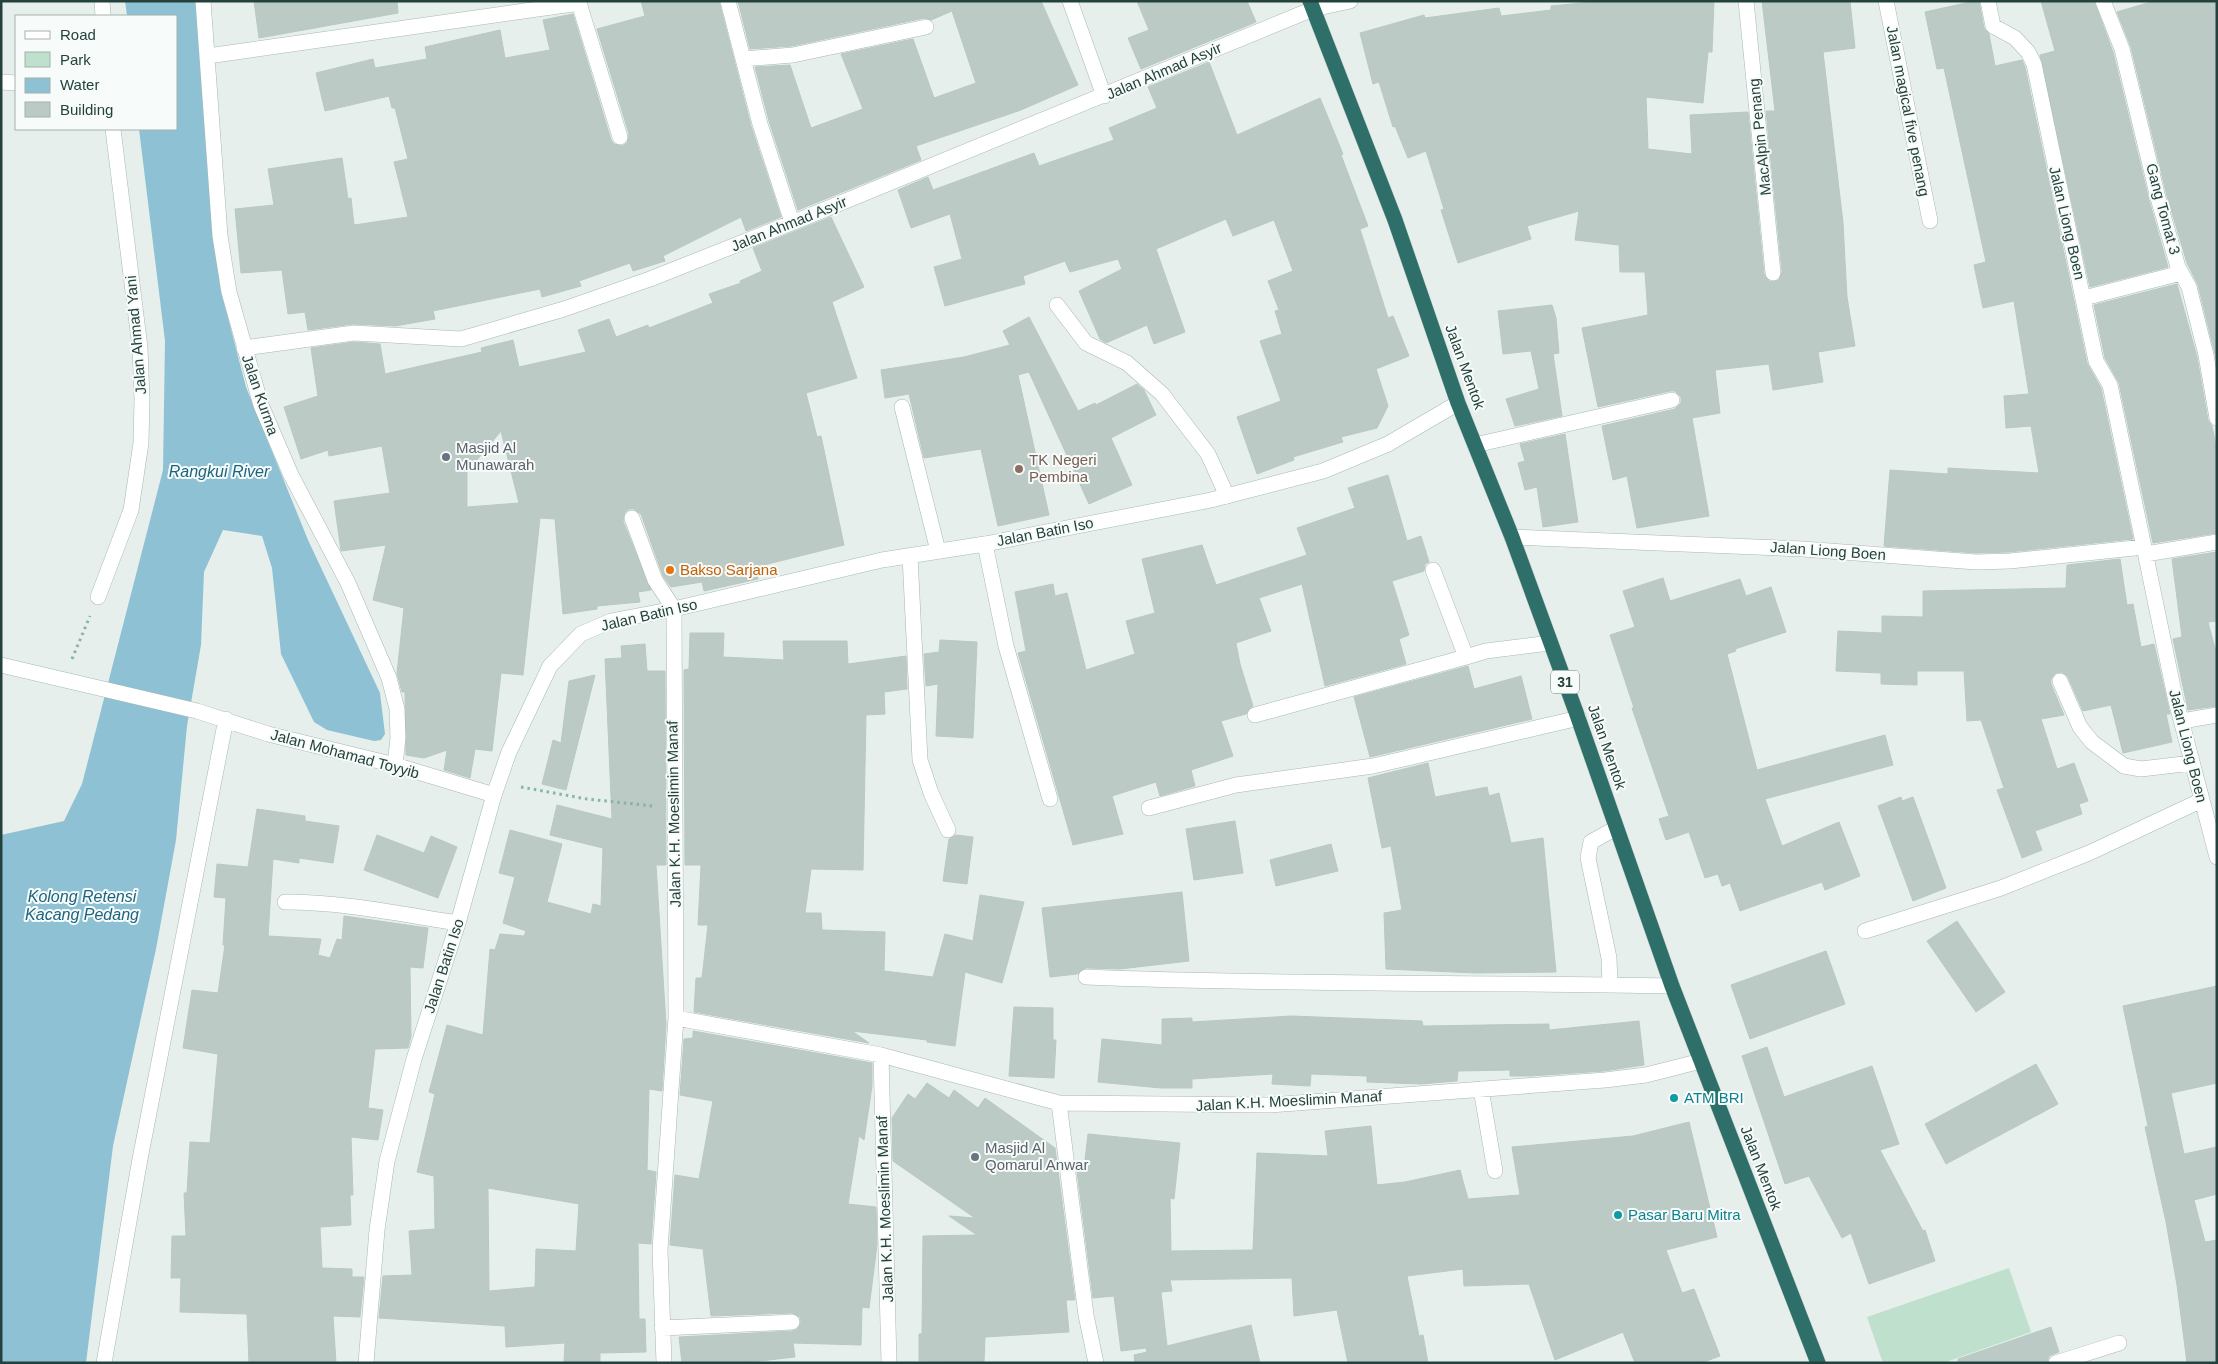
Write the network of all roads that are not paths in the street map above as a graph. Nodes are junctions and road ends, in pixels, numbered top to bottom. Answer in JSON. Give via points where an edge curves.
{"nodes":[{"id":1,"x":102,"y":1,"type":"edge"},
{"id":2,"x":203,"y":1,"type":"edge"},
{"id":3,"x":728,"y":1,"type":"edge"},
{"id":4,"x":1070,"y":1,"type":"edge"},
{"id":5,"x":1350,"y":1,"type":"edge"},
{"id":6,"x":1746,"y":1,"type":"edge"},
{"id":7,"x":1886,"y":1,"type":"edge"},
{"id":8,"x":1988,"y":1,"type":"edge"},
{"id":9,"x":2103,"y":1,"type":"edge"},
{"id":10,"x":576,"y":2,"type":"edge"},
{"id":11,"x":1311,"y":5,"type":"edge"},
{"id":12,"x":103,"y":15,"type":"edge"},
{"id":13,"x":926,"y":27,"type":"dead end"},
{"id":14,"x":208,"y":56,"type":"junction"},
{"id":15,"x":743,"y":59,"type":"junction"},
{"id":16,"x":1,"y":82,"type":"edge"},
{"id":17,"x":15,"y":83,"type":"edge"},
{"id":18,"x":1104,"y":96,"type":"junction"},
{"id":19,"x":113,"y":130,"type":"edge"},
{"id":20,"x":620,"y":137,"type":"dead end"},
{"id":21,"x":1930,"y":221,"type":"dead end"},
{"id":22,"x":792,"y":222,"type":"junction"},
{"id":23,"x":1774,"y":273,"type":"dead end"},
{"id":24,"x":2181,"y":273,"type":"junction"},
{"id":25,"x":2084,"y":298,"type":"junction"},
{"id":26,"x":1057,"y":306,"type":"dead end"},
{"id":27,"x":244,"y":348,"type":"junction"},
{"id":28,"x":1672,"y":400,"type":"dead end"},
{"id":29,"x":1458,"y":403,"type":"junction"},
{"id":30,"x":902,"y":407,"type":"dead end"},
{"id":31,"x":2217,"y":418,"type":"edge"},
{"id":32,"x":1475,"y":445,"type":"junction"},
{"id":33,"x":1227,"y":496,"type":"junction"},
{"id":34,"x":632,"y":518,"type":"dead end"},
{"id":35,"x":1512,"y":537,"type":"junction"},
{"id":36,"x":2217,"y":542,"type":"edge"},
{"id":37,"x":985,"y":544,"type":"junction"},
{"id":38,"x":938,"y":551,"type":"junction"},
{"id":39,"x":2145,"y":551,"type":"junction"},
{"id":40,"x":910,"y":556,"type":"junction"},
{"id":41,"x":1433,"y":570,"type":"dead end"},
{"id":42,"x":98,"y":597,"type":"road end"},
{"id":43,"x":674,"y":609,"type":"junction"},
{"id":44,"x":1550,"y":643,"type":"junction"},
{"id":45,"x":1466,"y":657,"type":"junction"},
{"id":46,"x":1,"y":664,"type":"edge"},
{"id":47,"x":2060,"y":681,"type":"dead end"},
{"id":48,"x":1255,"y":715,"type":"dead end"},
{"id":49,"x":2217,"y":715,"type":"edge"},
{"id":50,"x":1579,"y":718,"type":"junction"},
{"id":51,"x":226,"y":720,"type":"junction"},
{"id":52,"x":2182,"y":721,"type":"junction"},
{"id":53,"x":2192,"y":763,"type":"junction"},
{"id":54,"x":395,"y":765,"type":"junction"},
{"id":55,"x":496,"y":789,"type":"junction"},
{"id":56,"x":1050,"y":799,"type":"dead end"},
{"id":57,"x":2202,"y":800,"type":"junction"},
{"id":58,"x":1149,"y":808,"type":"dead end"},
{"id":59,"x":1616,"y":828,"type":"junction"},
{"id":60,"x":948,"y":830,"type":"dead end"},
{"id":61,"x":2217,"y":857,"type":"edge"},
{"id":62,"x":285,"y":902,"type":"dead end"},
{"id":63,"x":458,"y":923,"type":"junction"},
{"id":64,"x":1865,"y":931,"type":"dead end"},
{"id":65,"x":1086,"y":977,"type":"dead end"},
{"id":66,"x":1610,"y":984,"type":"junction"},
{"id":67,"x":1672,"y":986,"type":"junction"},
{"id":68,"x":676,"y":1018,"type":"junction"},
{"id":69,"x":881,"y":1055,"type":"junction"},
{"id":70,"x":1701,"y":1061,"type":"junction"},
{"id":71,"x":1481,"y":1089,"type":"junction"},
{"id":72,"x":1059,"y":1103,"type":"junction"},
{"id":73,"x":1495,"y":1170,"type":"dead end"},
{"id":74,"x":792,"y":1322,"type":"dead end"},
{"id":75,"x":662,"y":1328,"type":"junction"},
{"id":76,"x":2119,"y":1342,"type":"dead end"},
{"id":77,"x":1816,"y":1362,"type":"edge"},
{"id":78,"x":104,"y":1363,"type":"edge"},
{"id":79,"x":366,"y":1363,"type":"edge"},
{"id":80,"x":664,"y":1363,"type":"edge"},
{"id":81,"x":889,"y":1363,"type":"edge"},
{"id":82,"x":1096,"y":1363,"type":"edge"},
{"id":83,"x":2056,"y":1363,"type":"edge"}],
"edges":[{"from":1,"to":12,"type":"street"},
{"from":2,"to":14,"type":"street","name":"Jalan Kurma"},
{"from":3,"to":15,"type":"street"},
{"from":4,"to":18,"type":"street"},
{"from":5,"to":11,"type":"street","name":"Jalan Ahmad Asyir"},
{"from":6,"to":23,"type":"street","name":"MacAlpin Penang"},
{"from":7,"to":21,"type":"street","name":"Jalan magical five penang"},
{"from":8,"to":25,"type":"street","name":"Jalan Liong Boen","via":[[1993,26],[2015,38],[2034,64]]},
{"from":9,"to":24,"type":"street","name":"Gang Tomat 3","via":[[2122,49],[2158,198]]},
{"from":10,"to":14,"type":"street"},
{"from":10,"to":20,"type":"street"},
{"from":11,"to":18,"type":"street","name":"Jalan Ahmad Asyir"},
{"from":11,"to":29,"type":"highway","name":"Jalan Mentok","number":"31","via":[[1395,220]]},
{"from":13,"to":15,"type":"street","via":[[793,55]]},
{"from":14,"to":27,"type":"street","name":"Jalan Kurma","via":[[220,236],[229,292]]},
{"from":15,"to":22,"type":"street"},
{"from":16,"to":17,"type":"street"},
{"from":18,"to":22,"type":"street","name":"Jalan Ahmad Asyir"},
{"from":19,"to":42,"type":"street","name":"Jalan Ahmad Yani","via":[[140,348],[141,443],[131,510]]},
{"from":22,"to":27,"type":"street","name":"Jalan Ahmad Asyir","via":[[650,279],[461,340],[354,333]]},
{"from":24,"to":25,"type":"street"},
{"from":24,"to":31,"type":"street","name":"Gang Tomat 3","via":[[2192,295]]},
{"from":25,"to":39,"type":"street","name":"Jalan Liong Boen","via":[[2096,361],[2110,385]]},
{"from":26,"to":33,"type":"street","via":[[1086,343],[1128,363],[1162,394],[1208,454]]},
{"from":27,"to":54,"type":"street","name":"Jalan Kurma","via":[[261,405],[290,475],[348,583],[389,678],[397,708]]},
{"from":28,"to":32,"type":"street"},
{"from":29,"to":32,"type":"highway","name":"Jalan Mentok","number":"31"},
{"from":29,"to":33,"type":"street","name":"Jalan Batin Iso","via":[[1364,456],[1323,471]]},
{"from":30,"to":38,"type":"street"},
{"from":32,"to":35,"type":"highway","name":"Jalan Mentok","number":"31"},
{"from":33,"to":37,"type":"street","name":"Jalan Batin Iso"},
{"from":34,"to":43,"type":"street","via":[[655,580]]},
{"from":35,"to":39,"type":"street","name":"Jalan Liong Boen","via":[[1804,549],[1976,562]]},
{"from":35,"to":44,"type":"highway","name":"Jalan Mentok","number":"31"},
{"from":36,"to":39,"type":"street"},
{"from":37,"to":38,"type":"street","name":"Jalan Batin Iso"},
{"from":37,"to":56,"type":"street","via":[[1006,646]]},
{"from":38,"to":40,"type":"street","name":"Jalan Batin Iso"},
{"from":39,"to":52,"type":"street","name":"Jalan Liong Boen"},
{"from":40,"to":43,"type":"street","name":"Jalan Batin Iso"},
{"from":40,"to":60,"type":"street","via":[[920,760]]},
{"from":41,"to":45,"type":"street"},
{"from":43,"to":55,"type":"street","name":"Jalan Batin Iso","via":[[611,621],[581,634],[566,647],[550,666],[509,752]]},
{"from":43,"to":68,"type":"street","name":"Jalan K.H. Moeslimin Manaf"},
{"from":44,"to":45,"type":"street","via":[[1486,651]]},
{"from":44,"to":50,"type":"highway","name":"Jalan Mentok","number":"31"},
{"from":45,"to":48,"type":"street"},
{"from":46,"to":51,"type":"street","name":"Jalan Mohamad Toyyib"},
{"from":47,"to":53,"type":"street","via":[[2080,727],[2092,742],[2124,766],[2141,769]]},
{"from":49,"to":52,"type":"street"},
{"from":50,"to":58,"type":"street","via":[[1373,766],[1236,785]]},
{"from":50,"to":59,"type":"highway","name":"Jalan Mentok","number":"31"},
{"from":51,"to":54,"type":"street","name":"Jalan Mohamad Toyyib","via":[[268,734]]},
{"from":51,"to":78,"type":"street","via":[[140,1159]]},
{"from":52,"to":53,"type":"street","name":"Jalan Liong Boen"},
{"from":53,"to":57,"type":"street","name":"Jalan Liong Boen"},
{"from":54,"to":55,"type":"street","name":"Jalan Mohamad Toyyib"},
{"from":55,"to":63,"type":"street","name":"Jalan Batin Iso"},
{"from":57,"to":61,"type":"street","name":"Jalan Liong Boen"},
{"from":57,"to":64,"type":"street","via":[[2089,853],[2000,888]]},
{"from":59,"to":66,"type":"street","via":[[1591,842],[1588,858],[1609,958]]},
{"from":59,"to":67,"type":"highway","name":"Jalan Mentok","number":"31"},
{"from":62,"to":63,"type":"street","via":[[360,906]]},
{"from":63,"to":79,"type":"street","name":"Jalan Batin Iso","via":[[414,1059],[387,1161]]},
{"from":65,"to":66,"type":"street","via":[[1214,982]]},
{"from":66,"to":67,"type":"street"},
{"from":67,"to":70,"type":"highway","name":"Jalan Mentok","number":"31"},
{"from":68,"to":69,"type":"street","name":"Jalan K.H. Moeslimin Manaf"},
{"from":68,"to":75,"type":"street","name":"Jalan K.H. Moeslimin Manaf","via":[[660,1250]]},
{"from":69,"to":72,"type":"street","name":"Jalan K.H. Moeslimin Manaf"},
{"from":69,"to":81,"type":"street","name":"Jalan K.H. Moeslimin Manaf"},
{"from":70,"to":71,"type":"street","name":"Jalan K.H. Moeslimin Manaf","via":[[1646,1075]]},
{"from":70,"to":77,"type":"highway","name":"Jalan Mentok","number":"31"},
{"from":71,"to":72,"type":"street","name":"Jalan K.H. Moeslimin Manaf","via":[[1269,1105]]},
{"from":71,"to":73,"type":"street"},
{"from":72,"to":82,"type":"street","via":[[1086,1315]]},
{"from":74,"to":75,"type":"street"},
{"from":75,"to":80,"type":"street","name":"Jalan K.H. Moeslimin Manaf"},
{"from":76,"to":83,"type":"street"}]}
